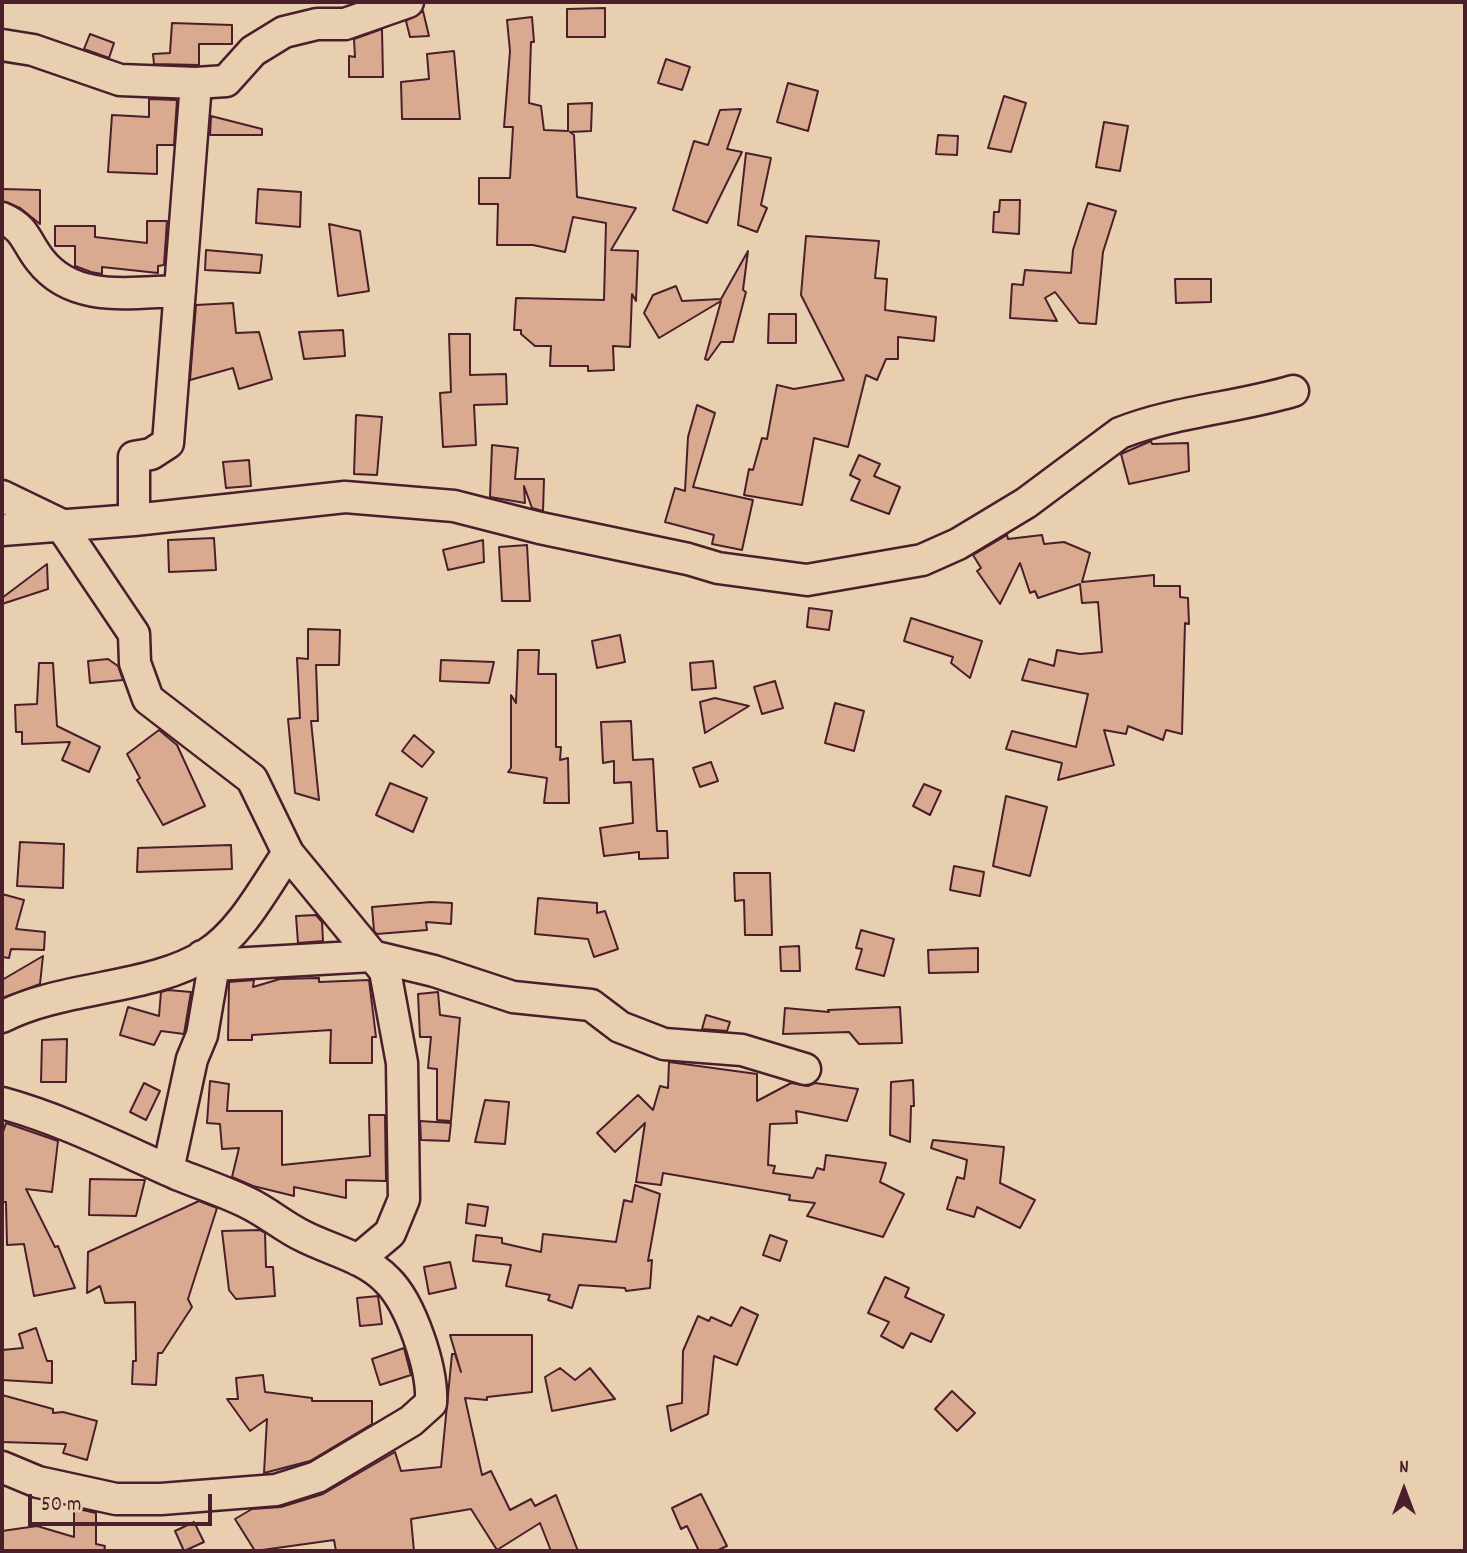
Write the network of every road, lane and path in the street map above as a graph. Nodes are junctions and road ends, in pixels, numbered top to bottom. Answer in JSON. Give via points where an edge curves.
{"nodes":[{"id":1,"x":408,"y":2,"type":"edge"},
{"id":2,"x":2,"y":46,"type":"edge"},
{"id":3,"x":196,"y":83,"type":"junction"},
{"id":4,"x":2,"y":218,"type":"edge"},
{"id":5,"x":180,"y":291,"type":"junction"},
{"id":6,"x":1293,"y":391,"type":"dead end"},
{"id":7,"x":2,"y":496,"type":"edge"},
{"id":8,"x":134,"y":520,"type":"junction"},
{"id":9,"x":60,"y":524,"type":"junction"},
{"id":10,"x":2,"y":530,"type":"edge"},
{"id":11,"x":289,"y":853,"type":"junction"},
{"id":12,"x":372,"y":956,"type":"junction"},
{"id":13,"x":208,"y":961,"type":"junction"},
{"id":14,"x":2,"y":1017,"type":"edge"},
{"id":15,"x":805,"y":1069,"type":"dead end"},
{"id":16,"x":2,"y":1103,"type":"edge"},
{"id":17,"x":167,"y":1170,"type":"junction"},
{"id":18,"x":358,"y":1260,"type":"junction"},
{"id":19,"x":2,"y":1468,"type":"edge"}],
"edges":[{"from":1,"to":3,"type":"street","via":[[345,24],[317,24],[284,32],[253,51],[226,81]]},
{"from":2,"to":3,"type":"street","via":[[33,50],[120,80]]},
{"from":3,"to":5,"type":"street"},
{"from":4,"to":5,"type":"street","via":[[19,225],[53,276],[77,289],[98,293]]},
{"from":5,"to":8,"type":"street","via":[[168,443],[151,454],[134,457]]},
{"from":6,"to":8,"type":"street","via":[[1247,405],[1169,416],[1129,430],[1026,503],[958,544],[922,560],[807,580],[718,568],[454,506],[345,497]]},
{"from":7,"to":9,"type":"street"},
{"from":8,"to":9,"type":"street"},
{"from":9,"to":10,"type":"street"},
{"from":9,"to":11,"type":"street","via":[[134,634],[135,663],[148,699],[252,779]]},
{"from":11,"to":12,"type":"street"},
{"from":11,"to":13,"type":"street"},
{"from":12,"to":13,"type":"street"},
{"from":12,"to":15,"type":"street","via":[[513,997],[591,1005],[620,1027],[664,1044],[742,1050]]},
{"from":12,"to":18,"type":"street","via":[[384,971],[402,1063],[404,1199],[390,1233]]},
{"from":13,"to":14,"type":"street","via":[[148,978],[87,988]]},
{"from":13,"to":17,"type":"street","via":[[202,1035],[192,1059]]},
{"from":16,"to":17,"type":"street","via":[[78,1128]]},
{"from":17,"to":18,"type":"street","via":[[248,1203],[301,1236]]},
{"from":18,"to":19,"type":"street","via":[[385,1277],[398,1292],[425,1357],[430,1403],[411,1421],[317,1477],[276,1490],[150,1500],[116,1499],[38,1482]]}]}
